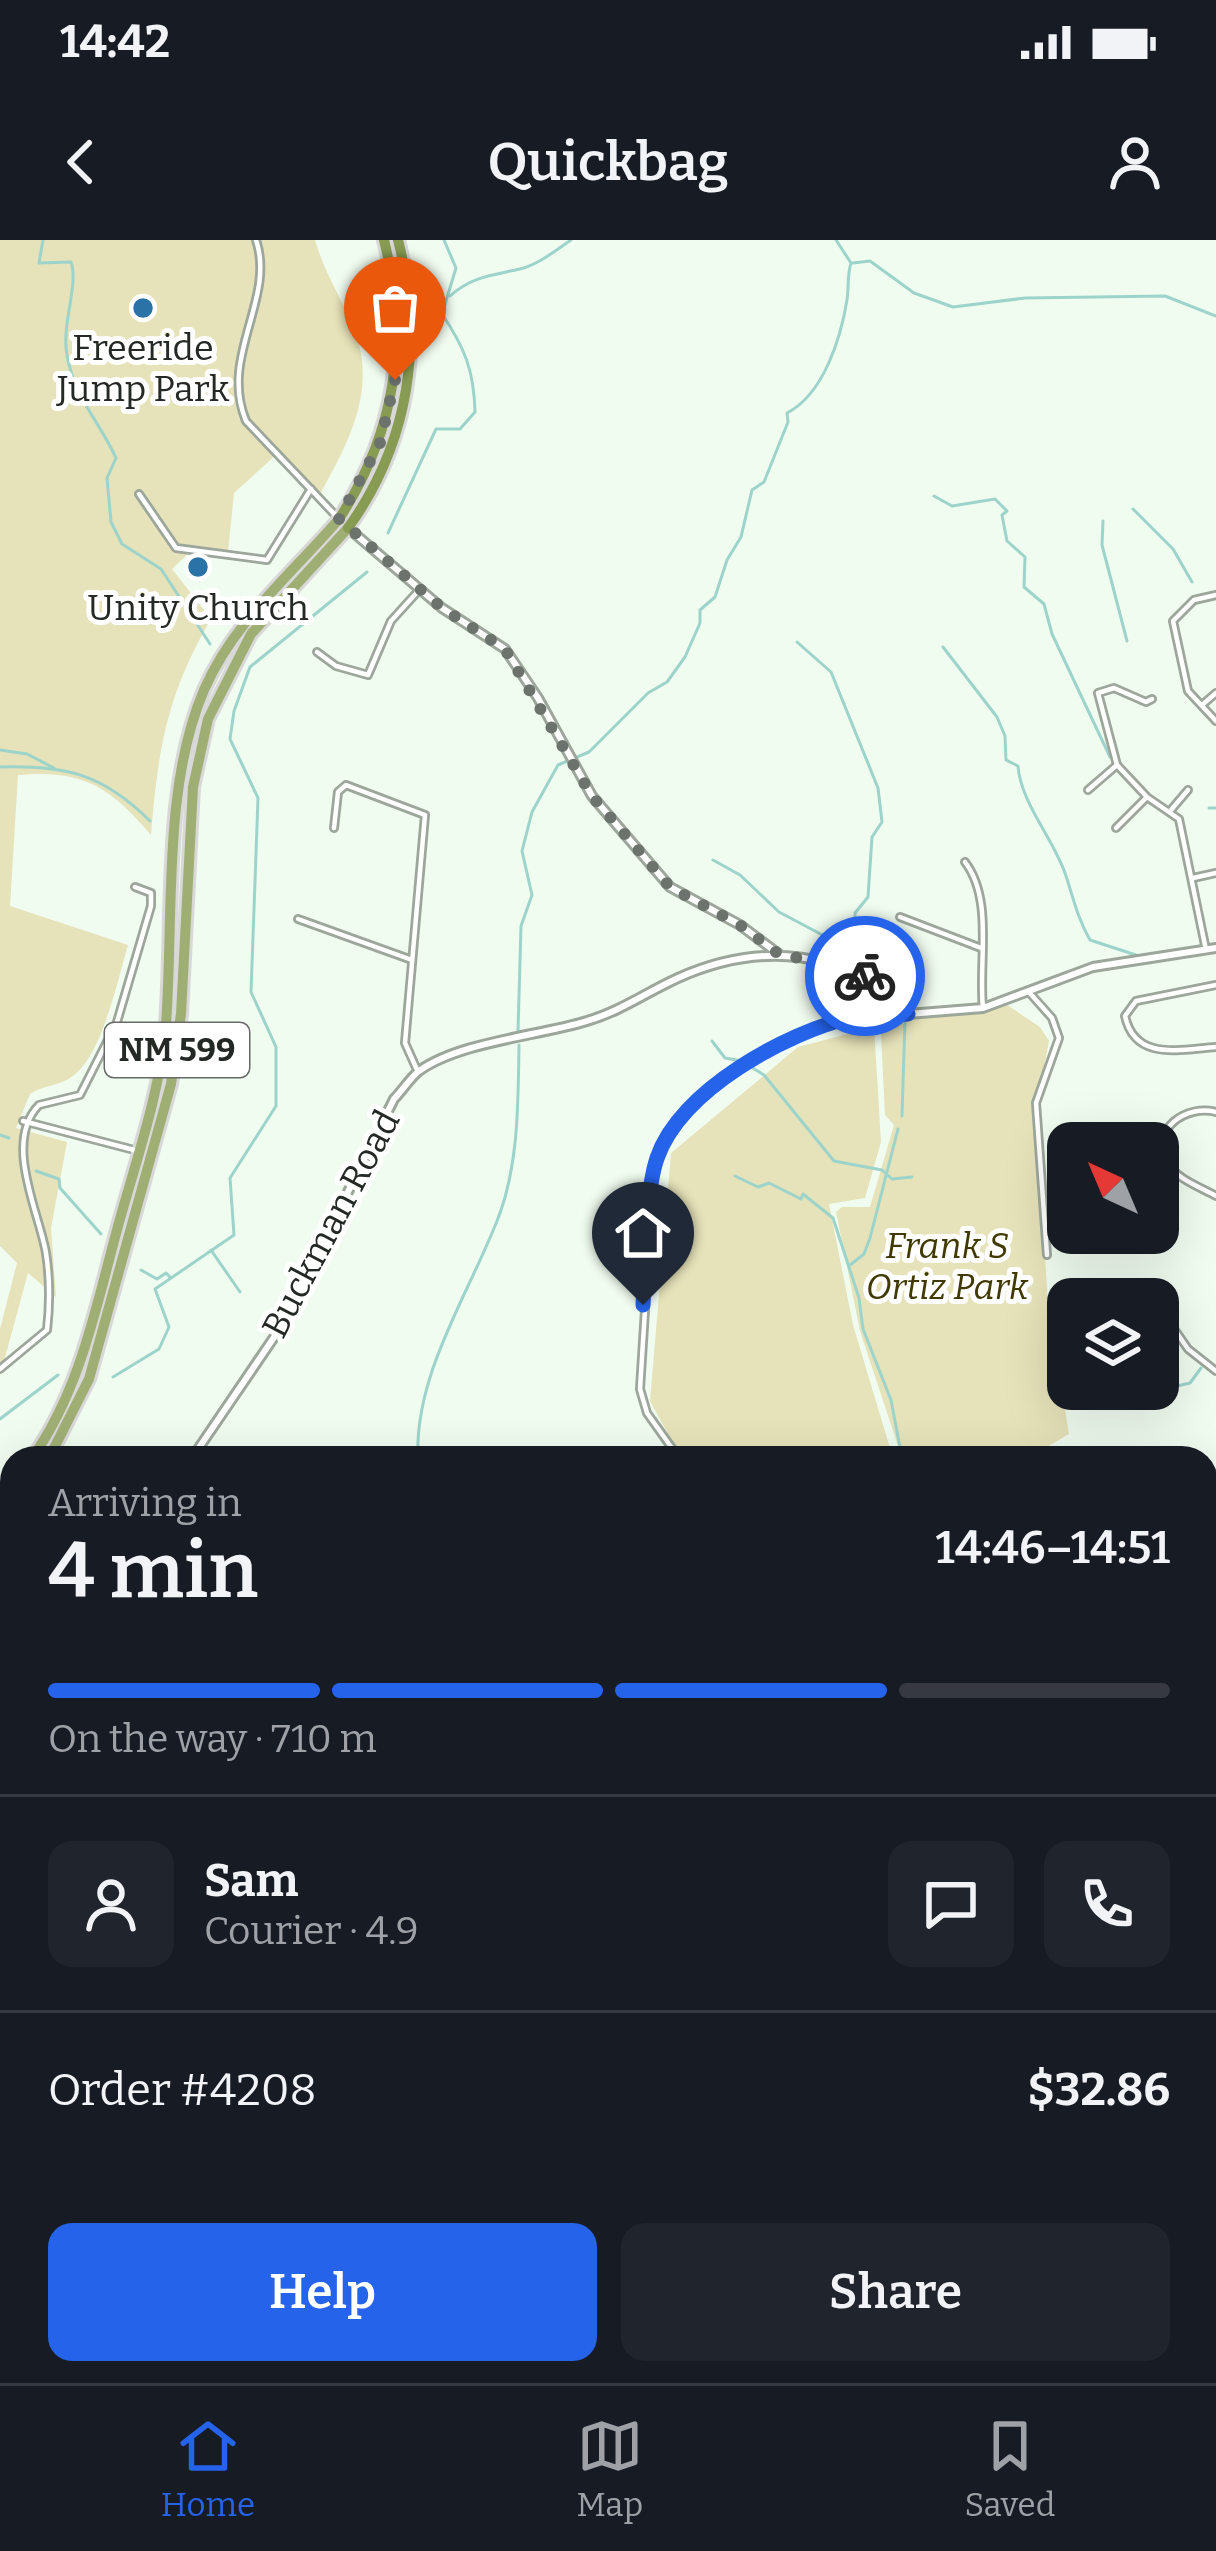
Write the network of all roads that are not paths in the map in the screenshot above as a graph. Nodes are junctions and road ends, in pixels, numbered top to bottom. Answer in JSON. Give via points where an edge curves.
{"nodes":[{"id":1,"x":256,"y":240,"type":"edge"},
{"id":2,"x":384,"y":240,"type":"edge"},
{"id":3,"x":398,"y":240,"type":"edge"},
{"id":4,"x":311,"y":489,"type":"junction"},
{"id":5,"x":140,"y":494,"type":"dead end"},
{"id":6,"x":343,"y":523,"type":"junction"},
{"id":7,"x":420,"y":589,"type":"junction"},
{"id":8,"x":1216,"y":595,"type":"edge"},
{"id":9,"x":316,"y":652,"type":"dead end"},
{"id":10,"x":1216,"y":692,"type":"edge"},
{"id":11,"x":1152,"y":699,"type":"dead end"},
{"id":12,"x":1202,"y":706,"type":"junction"},
{"id":13,"x":1216,"y":722,"type":"edge"},
{"id":14,"x":1117,"y":765,"type":"junction"},
{"id":15,"x":1088,"y":790,"type":"dead end"},
{"id":16,"x":1188,"y":790,"type":"dead end"},
{"id":17,"x":1147,"y":797,"type":"junction"},
{"id":18,"x":1171,"y":810,"type":"junction"},
{"id":19,"x":334,"y":828,"type":"dead end"},
{"id":20,"x":1116,"y":828,"type":"dead end"},
{"id":21,"x":965,"y":862,"type":"dead end"},
{"id":22,"x":1216,"y":873,"type":"edge"},
{"id":23,"x":1192,"y":878,"type":"junction"},
{"id":24,"x":136,"y":887,"type":"dead end"},
{"id":25,"x":900,"y":917,"type":"dead end"},
{"id":26,"x":298,"y":919,"type":"dead end"},
{"id":27,"x":982,"y":948,"type":"junction"},
{"id":28,"x":1211,"y":949,"type":"edge"},
{"id":29,"x":780,"y":955,"type":"junction"},
{"id":30,"x":412,"y":960,"type":"junction"},
{"id":31,"x":1216,"y":985,"type":"edge"},
{"id":32,"x":1028,"y":991,"type":"junction"},
{"id":33,"x":983,"y":1008,"type":"junction"},
{"id":34,"x":908,"y":1014,"type":"junction"},
{"id":35,"x":1216,"y":1047,"type":"edge"},
{"id":36,"x":418,"y":1072,"type":"junction"},
{"id":37,"x":1216,"y":1112,"type":"edge"},
{"id":38,"x":27,"y":1122,"type":"junction"},
{"id":39,"x":139,"y":1151,"type":"junction"},
{"id":40,"x":1216,"y":1196,"type":"edge"},
{"id":41,"x":1047,"y":1256,"type":"dead end"},
{"id":42,"x":1179,"y":1336,"type":"edge"},
{"id":43,"x":0,"y":1369,"type":"edge"},
{"id":44,"x":1216,"y":1371,"type":"edge"},
{"id":45,"x":40,"y":1446,"type":"edge"},
{"id":46,"x":55,"y":1446,"type":"edge"},
{"id":47,"x":200,"y":1446,"type":"edge"},
{"id":48,"x":670,"y":1446,"type":"edge"}],
"edges":[{"from":1,"to":4,"type":"street","via":[[260,272],[237,400],[246,421]]},
{"from":2,"to":6,"type":"highway","number":"NM 599","via":[[398,318],[395,380],[380,443]]},
{"from":3,"to":6,"type":"highway","number":"NM 599","via":[[412,326],[406,395],[386,462]]},
{"from":4,"to":5,"type":"street","via":[[275,553],[259,560],[176,548]]},
{"from":4,"to":6,"type":"street"},
{"from":6,"to":7,"type":"street"},
{"from":6,"to":39,"type":"highway","number":"NM 599","via":[[237,633],[190,730],[163,1052]]},
{"from":6,"to":46,"type":"highway","number":"NM 599","via":[[251,634],[208,719],[193,788],[171,1084],[89,1378]]},
{"from":7,"to":9,"type":"street","via":[[391,621],[368,674]]},
{"from":7,"to":29,"type":"street","via":[[513,659],[592,796],[670,887]]},
{"from":8,"to":12,"type":"street","via":[[1194,600],[1173,621],[1188,691]]},
{"from":10,"to":12,"type":"street"},
{"from":11,"to":14,"type":"street","via":[[1114,688],[1098,693]]},
{"from":12,"to":13,"type":"street"},
{"from":14,"to":15,"type":"street"},
{"from":14,"to":17,"type":"street"},
{"from":16,"to":18,"type":"street"},
{"from":17,"to":18,"type":"street"},
{"from":17,"to":20,"type":"street"},
{"from":18,"to":23,"type":"street","via":[[1183,826]]},
{"from":19,"to":30,"type":"street","via":[[346,785],[425,815]]},
{"from":21,"to":27,"type":"street","via":[[975,876]]},
{"from":22,"to":23,"type":"street"},
{"from":23,"to":28,"type":"street"},
{"from":24,"to":38,"type":"street","via":[[151,893],[151,906],[118,1022],[80,1095],[39,1105]]},
{"from":25,"to":27,"type":"street"},
{"from":26,"to":30,"type":"street"},
{"from":27,"to":33,"type":"street"},
{"from":28,"to":32,"type":"street","via":[[1093,968]]},
{"from":29,"to":34,"type":"street","name":"Buckman Road","via":[[853,969]]},
{"from":29,"to":36,"type":"street","name":"Buckman Road","via":[[700,970],[610,1014]]},
{"from":30,"to":36,"type":"street","via":[[405,1043]]},
{"from":31,"to":35,"type":"street","via":[[1126,1010],[1139,1043]]},
{"from":32,"to":33,"type":"street"},
{"from":32,"to":41,"type":"street","via":[[1059,1037],[1036,1103]]},
{"from":33,"to":34,"type":"street"},
{"from":34,"to":48,"type":"street","via":[[854,1016],[799,1037],[720,1081],[667,1137],[653,1184],[640,1375],[647,1413]]},
{"from":36,"to":47,"type":"street","name":"Buckman Road","via":[[394,1099],[281,1327]]},
{"from":37,"to":40,"type":"street","via":[[1179,1116],[1165,1137],[1177,1175]]},
{"from":38,"to":39,"type":"street"},
{"from":38,"to":43,"type":"street","via":[[26,1186],[42,1234],[49,1313],[46,1330]]},
{"from":39,"to":45,"type":"highway","number":"NM 599","via":[[76,1373]]},
{"from":42,"to":44,"type":"street"}]}
